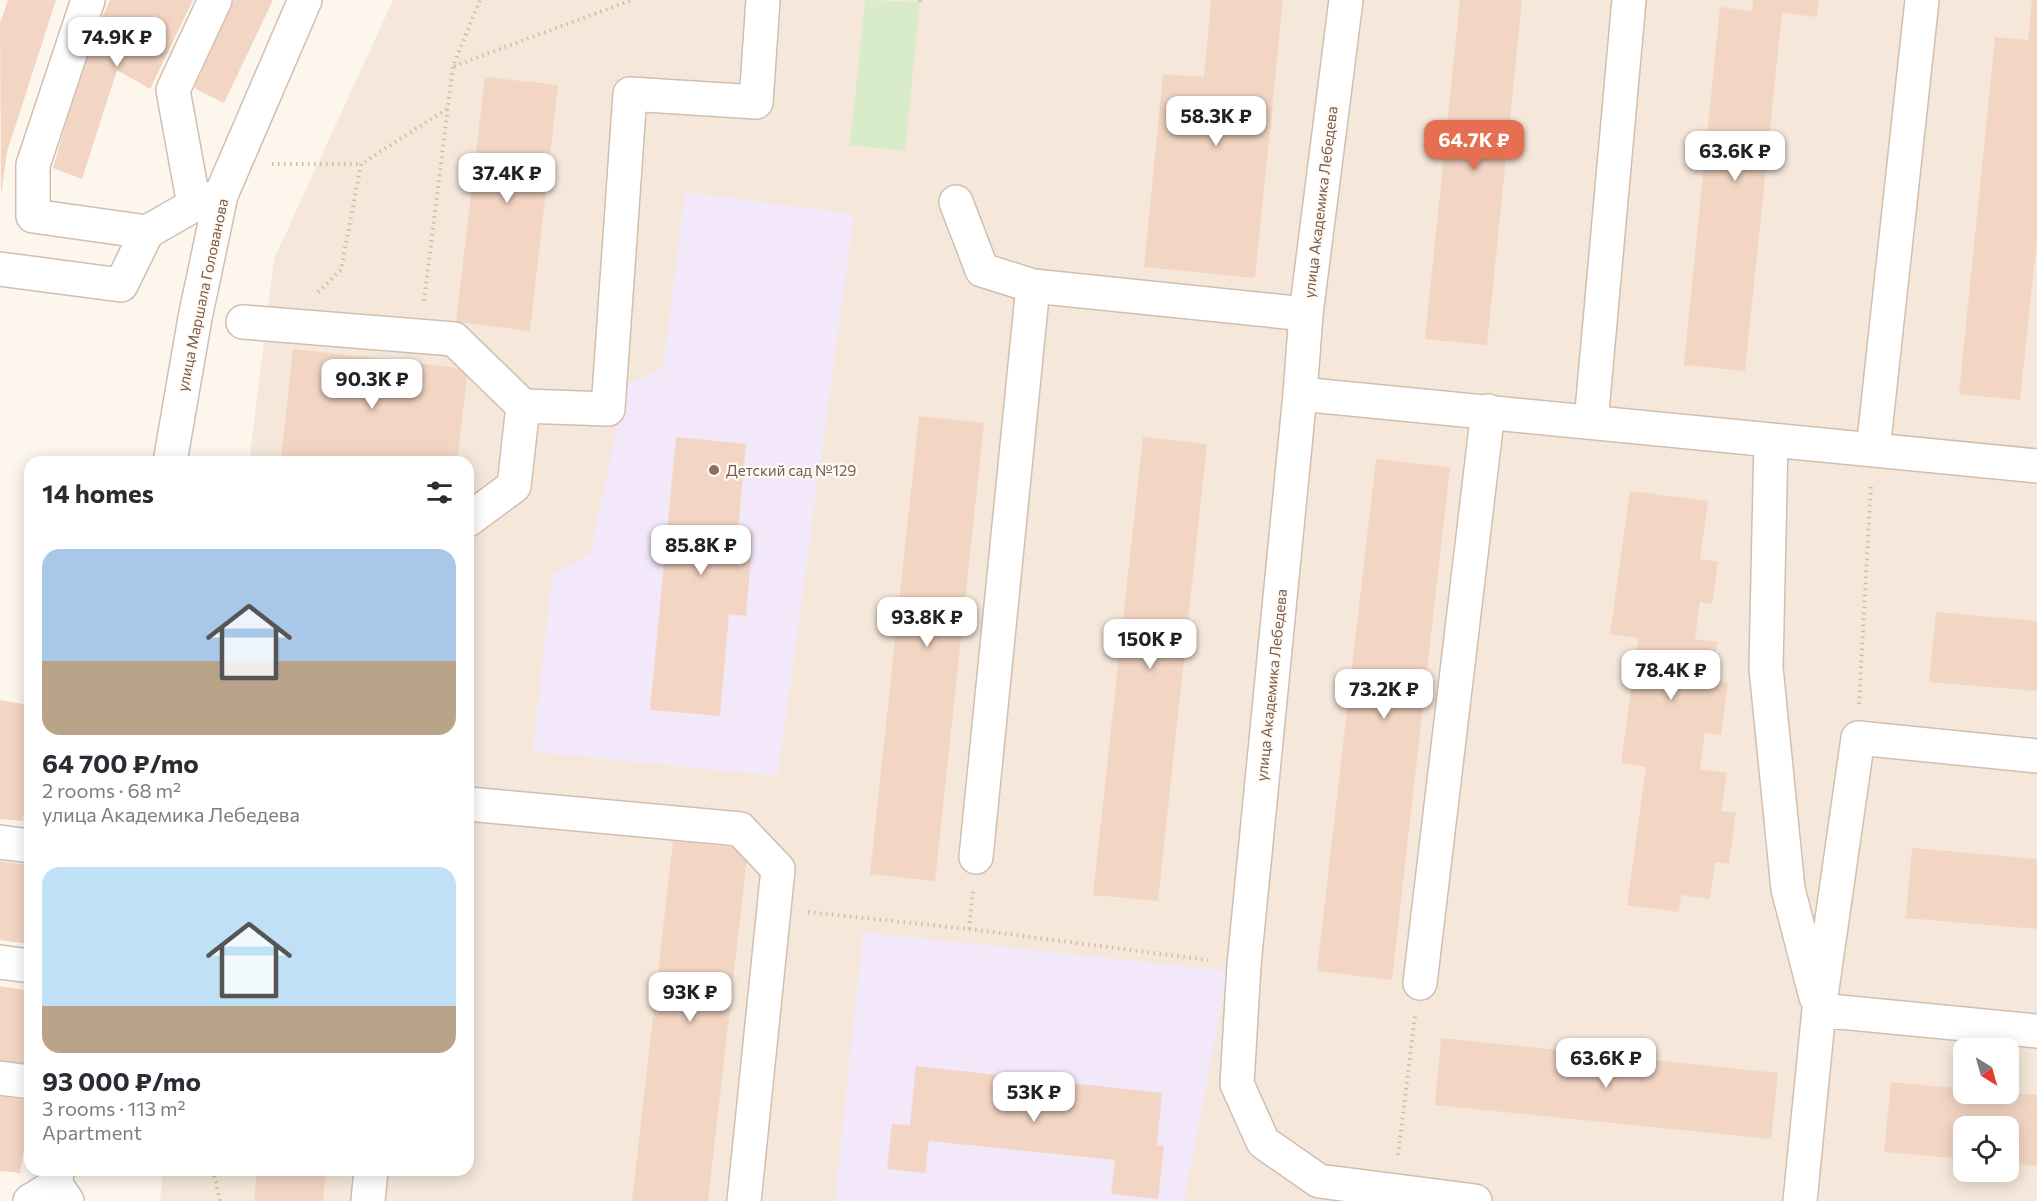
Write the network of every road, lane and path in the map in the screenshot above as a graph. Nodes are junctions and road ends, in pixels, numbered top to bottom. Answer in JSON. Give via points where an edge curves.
{"nodes":[{"id":1,"x":88,"y":0,"type":"edge"},
{"id":2,"x":215,"y":0,"type":"edge"},
{"id":3,"x":305,"y":0,"type":"edge"},
{"id":4,"x":480,"y":0,"type":"edge"},
{"id":5,"x":633,"y":0,"type":"edge"},
{"id":6,"x":763,"y":0,"type":"edge"},
{"id":7,"x":1346,"y":0,"type":"edge"},
{"id":8,"x":1629,"y":0,"type":"edge"},
{"id":9,"x":1922,"y":0,"type":"edge"},
{"id":10,"x":453,"y":66,"type":"junction"},
{"id":11,"x":448,"y":109,"type":"junction"},
{"id":12,"x":361,"y":164,"type":"junction"},
{"id":13,"x":234,"y":165,"type":"junction"},
{"id":14,"x":208,"y":200,"type":"junction"},
{"id":15,"x":956,"y":202,"type":"dead end"},
{"id":16,"x":147,"y":232,"type":"junction"},
{"id":17,"x":0,"y":269,"type":"edge"},
{"id":18,"x":1033,"y":286,"type":"junction"},
{"id":19,"x":1306,"y":314,"type":"junction"},
{"id":20,"x":243,"y":322,"type":"dead end"},
{"id":21,"x":283,"y":325,"type":"junction"},
{"id":22,"x":419,"y":336,"type":"junction"},
{"id":23,"x":1300,"y":394,"type":"junction"},
{"id":24,"x":523,"y":406,"type":"junction"},
{"id":25,"x":1488,"y":411,"type":"junction"},
{"id":26,"x":1591,"y":422,"type":"junction"},
{"id":27,"x":1771,"y":440,"type":"junction"},
{"id":28,"x":1873,"y":450,"type":"junction"},
{"id":29,"x":171,"y":456,"type":"edge"},
{"id":30,"x":2037,"y":466,"type":"edge"},
{"id":31,"x":474,"y":516,"type":"edge"},
{"id":32,"x":1858,"y":738,"type":"junction"},
{"id":33,"x":2037,"y":756,"type":"edge"},
{"id":34,"x":474,"y":805,"type":"edge"},
{"id":35,"x":0,"y":842,"type":"edge"},
{"id":36,"x":24,"y":845,"type":"edge"},
{"id":37,"x":976,"y":858,"type":"dead end"},
{"id":38,"x":774,"y":908,"type":"junction"},
{"id":39,"x":0,"y":962,"type":"edge"},
{"id":40,"x":24,"y":965,"type":"edge"},
{"id":41,"x":1244,"y":965,"type":"junction"},
{"id":42,"x":1420,"y":983,"type":"joint"},
{"id":43,"x":1820,"y":1010,"type":"junction"},
{"id":44,"x":2037,"y":1031,"type":"edge"},
{"id":45,"x":0,"y":1078,"type":"edge"},
{"id":46,"x":24,"y":1081,"type":"edge"},
{"id":47,"x":1398,"y":1161,"type":"dead end"},
{"id":48,"x":214,"y":1176,"type":"edge"},
{"id":49,"x":370,"y":1176,"type":"edge"},
{"id":50,"x":1314,"y":1191,"type":"edge"},
{"id":51,"x":220,"y":1201,"type":"edge"},
{"id":52,"x":368,"y":1201,"type":"edge"},
{"id":53,"x":744,"y":1201,"type":"edge"},
{"id":54,"x":1475,"y":1201,"type":"edge"},
{"id":55,"x":1800,"y":1201,"type":"edge"}],
"edges":[{"from":1,"to":16,"type":"street","via":[[33,165],[33,216]]},
{"from":2,"to":14,"type":"street","via":[[173,90]]},
{"from":3,"to":13,"type":"street","name":"улица Маршала Голованова"},
{"from":4,"to":10,"type":"path"},
{"from":5,"to":10,"type":"path"},
{"from":6,"to":24,"type":"street","via":[[756,102],[630,94],[608,410]]},
{"from":7,"to":19,"type":"street","name":"улица Академика Лебедева"},
{"from":8,"to":26,"type":"street"},
{"from":9,"to":28,"type":"street"},
{"from":10,"to":11,"type":"path"},
{"from":11,"to":12,"type":"path"},
{"from":11,"to":22,"type":"path"},
{"from":12,"to":13,"type":"path"},
{"from":12,"to":21,"type":"path","via":[[341,270]]},
{"from":13,"to":14,"type":"street","name":"улица Маршала Голованова"},
{"from":14,"to":16,"type":"street"},
{"from":14,"to":29,"type":"street","name":"улица Маршала Голованова","via":[[195,318]]},
{"from":15,"to":18,"type":"street","via":[[982,270]]},
{"from":16,"to":17,"type":"street","via":[[121,285]]},
{"from":18,"to":19,"type":"street"},
{"from":18,"to":37,"type":"street"},
{"from":19,"to":23,"type":"street","name":"улица Академика Лебедева"},
{"from":20,"to":21,"type":"street"},
{"from":21,"to":22,"type":"street"},
{"from":22,"to":24,"type":"street","via":[[454,339]]},
{"from":23,"to":25,"type":"street"},
{"from":23,"to":41,"type":"street","name":"улица Академика Лебедева"},
{"from":24,"to":31,"type":"street","via":[[514,486]]},
{"from":25,"to":26,"type":"street"},
{"from":25,"to":42,"type":"street"},
{"from":26,"to":27,"type":"street"},
{"from":27,"to":28,"type":"street"},
{"from":27,"to":43,"type":"street","via":[[1766,668],[1788,889]]},
{"from":28,"to":30,"type":"street"},
{"from":28,"to":32,"type":"path"},
{"from":32,"to":33,"type":"street"},
{"from":32,"to":43,"type":"street"},
{"from":34,"to":38,"type":"street","via":[[740,829],[778,869]]},
{"from":35,"to":36,"type":"street"},
{"from":38,"to":41,"type":"path"},
{"from":38,"to":53,"type":"street"},
{"from":39,"to":40,"type":"street"},
{"from":41,"to":50,"type":"street","name":"улица Академика Лебедева","via":[[1237,1084],[1263,1142]]},
{"from":42,"to":47,"type":"path"},
{"from":43,"to":44,"type":"street"},
{"from":43,"to":55,"type":"street"},
{"from":45,"to":46,"type":"street"},
{"from":48,"to":51,"type":"path"},
{"from":49,"to":52,"type":"street"},
{"from":50,"to":54,"type":"street","name":"улица Академика Лебедева"}]}
